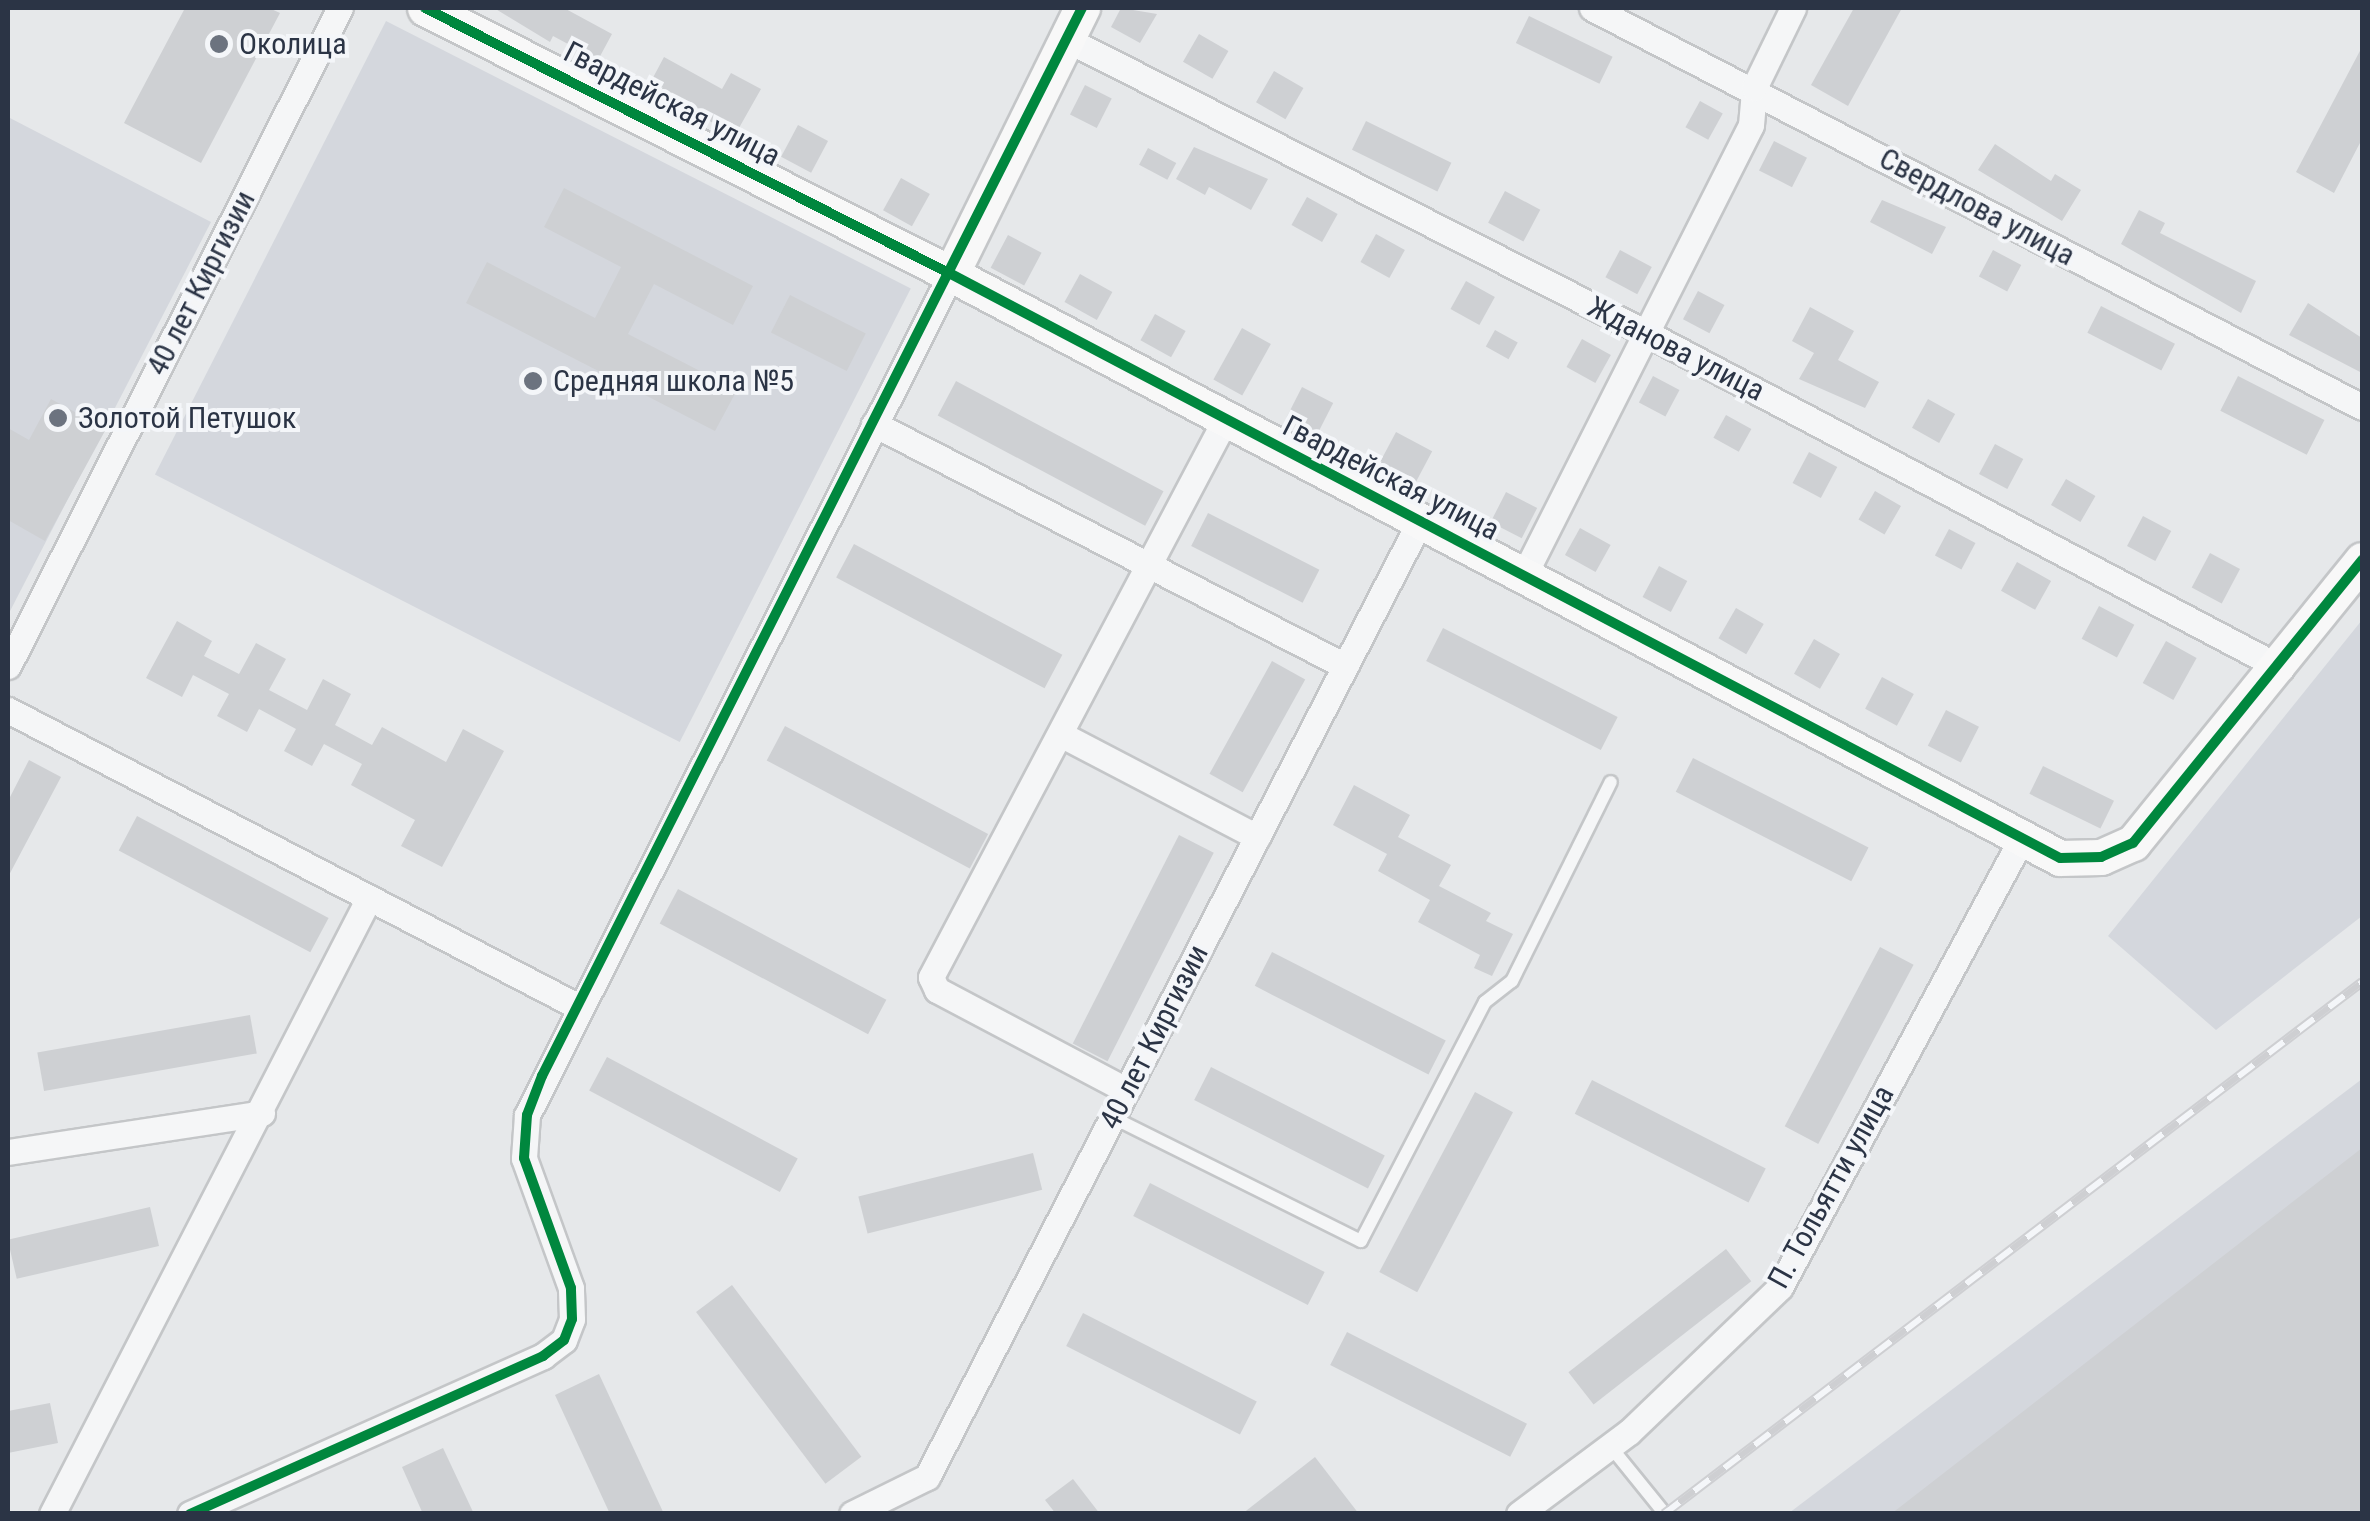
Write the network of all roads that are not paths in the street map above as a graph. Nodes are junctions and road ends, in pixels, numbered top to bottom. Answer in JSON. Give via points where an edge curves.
{"nodes":[{"id":1,"x":340,"y":8,"type":"edge"},
{"id":2,"x":426,"y":8,"type":"edge"},
{"id":3,"x":1082,"y":8,"type":"edge"},
{"id":4,"x":1592,"y":8,"type":"edge"},
{"id":5,"x":1793,"y":8,"type":"edge"},
{"id":6,"x":1066,"y":39,"type":"junction"},
{"id":7,"x":1754,"y":88,"type":"junction"},
{"id":8,"x":951,"y":274,"type":"junction"},
{"id":9,"x":1648,"y":334,"type":"junction"},
{"id":10,"x":2362,"y":407,"type":"edge"},
{"id":11,"x":1225,"y":420,"type":"junction"},
{"id":12,"x":874,"y":424,"type":"junction"},
{"id":13,"x":1418,"y":523,"type":"junction"},
{"id":14,"x":2362,"y":560,"type":"edge"},
{"id":15,"x":1150,"y":567,"type":"junction"},
{"id":16,"x":1524,"y":575,"type":"junction"},
{"id":17,"x":8,"y":666,"type":"edge"},
{"id":18,"x":1346,"y":666,"type":"junction"},
{"id":19,"x":2281,"y":668,"type":"junction"},
{"id":20,"x":8,"y":710,"type":"edge"},
{"id":21,"x":1064,"y":736,"type":"junction"},
{"id":22,"x":1612,"y":782,"type":"dead end"},
{"id":23,"x":1257,"y":837,"type":"junction"},
{"id":24,"x":2022,"y":838,"type":"junction"},
{"id":25,"x":369,"y":898,"type":"junction"},
{"id":26,"x":576,"y":1006,"type":"junction"},
{"id":27,"x":1126,"y":1090,"type":"junction"},
{"id":28,"x":262,"y":1113,"type":"junction"},
{"id":29,"x":1112,"y":1117,"type":"junction"},
{"id":30,"x":8,"y":1152,"type":"edge"},
{"id":31,"x":1610,"y":1446,"type":"junction"},
{"id":32,"x":52,"y":1514,"type":"edge"},
{"id":33,"x":190,"y":1514,"type":"edge"},
{"id":34,"x":852,"y":1514,"type":"edge"},
{"id":35,"x":1520,"y":1514,"type":"edge"},
{"id":36,"x":1666,"y":1514,"type":"edge"}],
"edges":[{"from":1,"to":17,"type":"street","name":"40 лет Киргизии"},
{"from":2,"to":8,"type":"street","name":"Гвардейская улица"},
{"from":3,"to":6,"type":"street"},
{"from":4,"to":7,"type":"street","name":"Свердлова улица"},
{"from":5,"to":7,"type":"street"},
{"from":6,"to":8,"type":"street"},
{"from":6,"to":9,"type":"street","name":"Жданова улица"},
{"from":7,"to":9,"type":"street","via":[[1751,125]]},
{"from":7,"to":10,"type":"street","name":"Свердлова улица"},
{"from":8,"to":11,"type":"street","name":"Гвардейская улица"},
{"from":8,"to":12,"type":"street"},
{"from":9,"to":16,"type":"street"},
{"from":9,"to":19,"type":"street","name":"Жданова улица"},
{"from":11,"to":13,"type":"street","name":"Гвардейская улица"},
{"from":11,"to":15,"type":"street"},
{"from":12,"to":15,"type":"street"},
{"from":12,"to":26,"type":"street"},
{"from":13,"to":16,"type":"street","name":"Гвардейская улица"},
{"from":13,"to":18,"type":"street","name":"40 лет Киргизии"},
{"from":14,"to":19,"type":"street"},
{"from":15,"to":18,"type":"street"},
{"from":15,"to":21,"type":"street"},
{"from":16,"to":24,"type":"street","name":"Гвардейская улица"},
{"from":18,"to":23,"type":"street","name":"40 лет Киргизии"},
{"from":19,"to":24,"type":"street","name":"Гвардейская улица","via":[[2133,843],[2100,857],[2060,858]]},
{"from":20,"to":25,"type":"street"},
{"from":21,"to":23,"type":"street"},
{"from":21,"to":27,"type":"street","via":[[932,972],[932,984]]},
{"from":22,"to":29,"type":"lane","via":[[1512,981],[1485,1002],[1361,1241]]},
{"from":23,"to":27,"type":"street","name":"40 лет Киргизии"},
{"from":24,"to":31,"type":"street","name":"П. Тольятти улица","via":[[1780,1287]]},
{"from":25,"to":26,"type":"street"},
{"from":25,"to":28,"type":"street"},
{"from":26,"to":33,"type":"street","via":[[527,1115],[524,1158],[571,1288],[564,1340],[543,1356]]},
{"from":27,"to":29,"type":"street","name":"40 лет Киргизии"},
{"from":28,"to":30,"type":"street"},
{"from":28,"to":32,"type":"street"},
{"from":29,"to":34,"type":"street","name":"40 лет Киргизии","via":[[927,1477]]},
{"from":31,"to":35,"type":"street","name":"П. Тольятти улица"},
{"from":31,"to":36,"type":"lane"}]}
